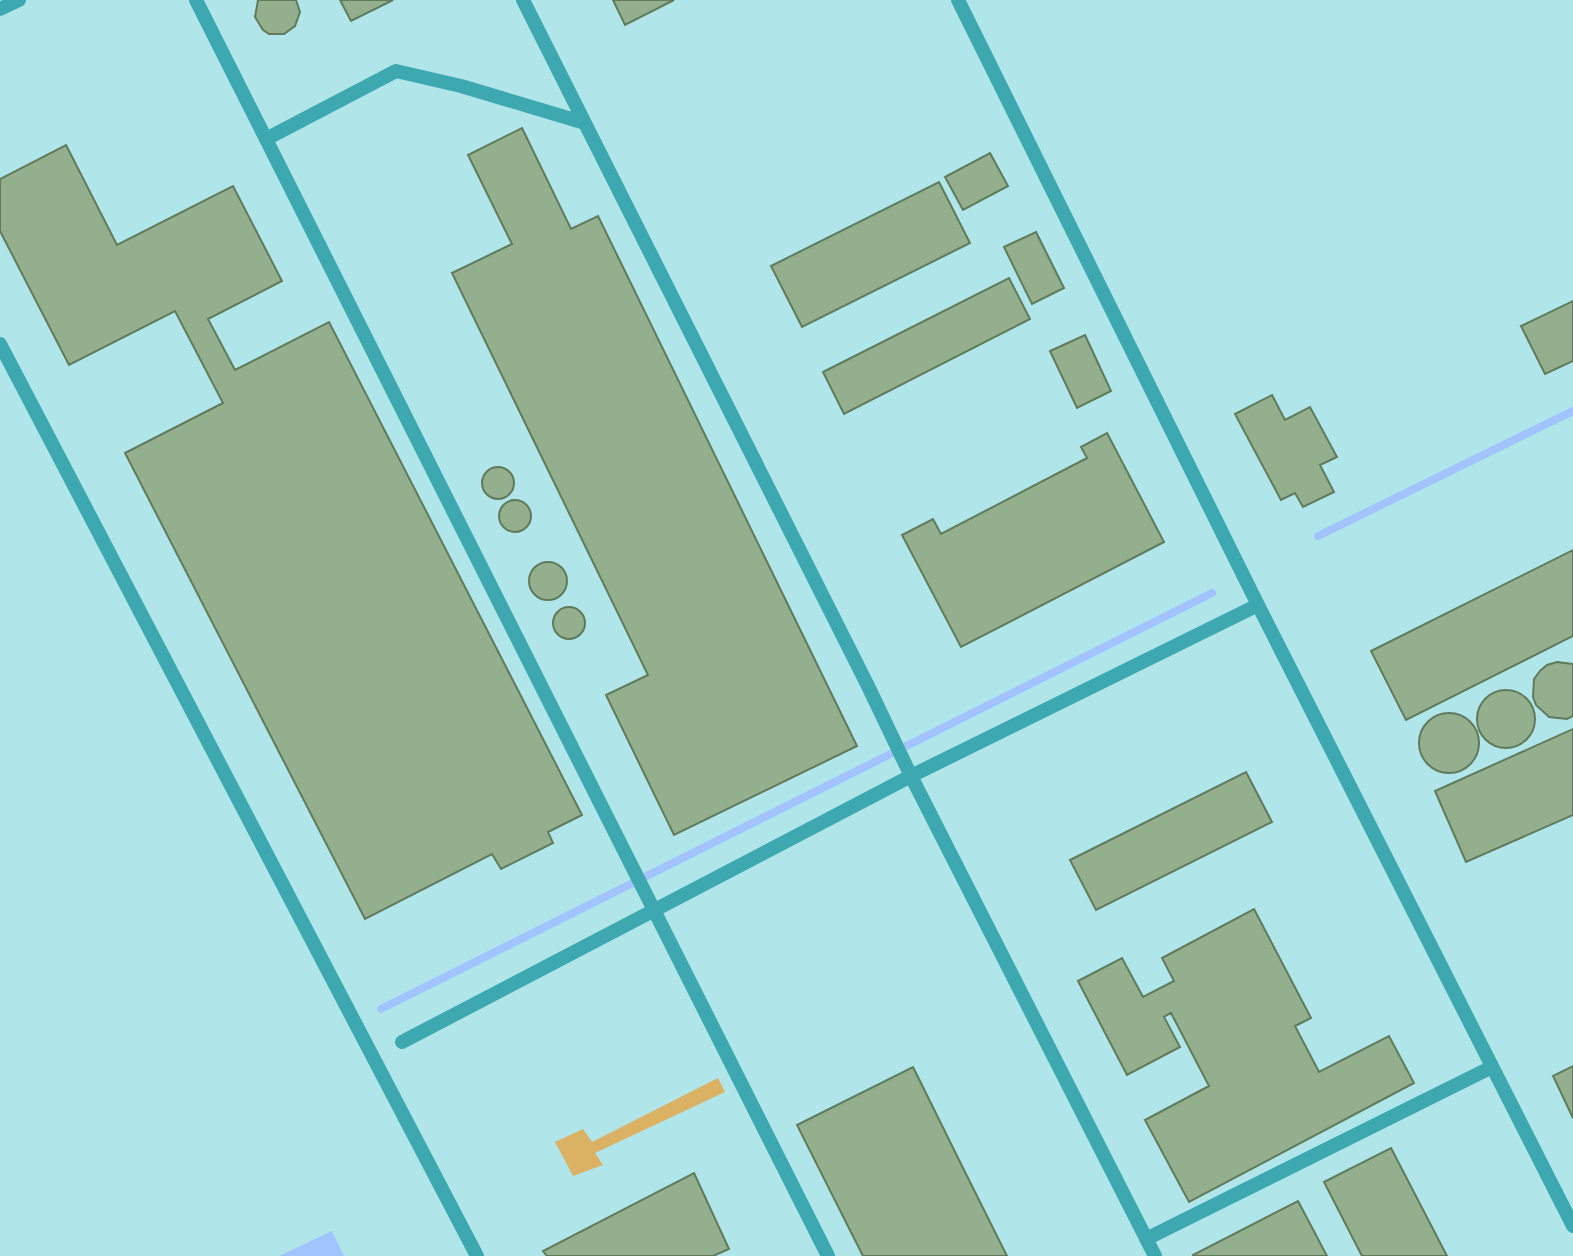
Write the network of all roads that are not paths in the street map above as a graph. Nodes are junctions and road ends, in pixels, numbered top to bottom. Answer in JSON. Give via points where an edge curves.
{"nodes":[{"id":1,"x":19,"y":0,"type":"edge"},
{"id":2,"x":196,"y":0,"type":"edge"},
{"id":3,"x":523,"y":0,"type":"edge"},
{"id":4,"x":958,"y":0,"type":"edge"},
{"id":5,"x":0,"y":9,"type":"edge"},
{"id":6,"x":585,"y":123,"type":"junction"},
{"id":7,"x":266,"y":139,"type":"junction"},
{"id":8,"x":0,"y":344,"type":"edge"},
{"id":9,"x":1258,"y":605,"type":"junction"},
{"id":10,"x":911,"y":776,"type":"junction"},
{"id":11,"x":656,"y":909,"type":"junction"},
{"id":12,"x":402,"y":1042,"type":"dead end"},
{"id":13,"x":1492,"y":1067,"type":"junction"},
{"id":14,"x":1573,"y":1226,"type":"edge"},
{"id":15,"x":1146,"y":1239,"type":"junction"},
{"id":16,"x":477,"y":1256,"type":"edge"},
{"id":17,"x":828,"y":1256,"type":"edge"},
{"id":18,"x":1155,"y":1256,"type":"edge"}],
"edges":[{"from":1,"to":5,"type":"lane"},
{"from":2,"to":7,"type":"lane"},
{"from":3,"to":6,"type":"lane"},
{"from":4,"to":9,"type":"lane"},
{"from":6,"to":7,"type":"lane","via":[[396,71]]},
{"from":6,"to":10,"type":"lane"},
{"from":7,"to":11,"type":"lane"},
{"from":8,"to":16,"type":"lane"},
{"from":9,"to":10,"type":"lane"},
{"from":9,"to":13,"type":"lane"},
{"from":10,"to":11,"type":"lane"},
{"from":10,"to":15,"type":"lane"},
{"from":11,"to":12,"type":"lane"},
{"from":11,"to":17,"type":"lane"},
{"from":13,"to":14,"type":"lane"},
{"from":13,"to":15,"type":"lane"},
{"from":15,"to":18,"type":"lane"}]}
